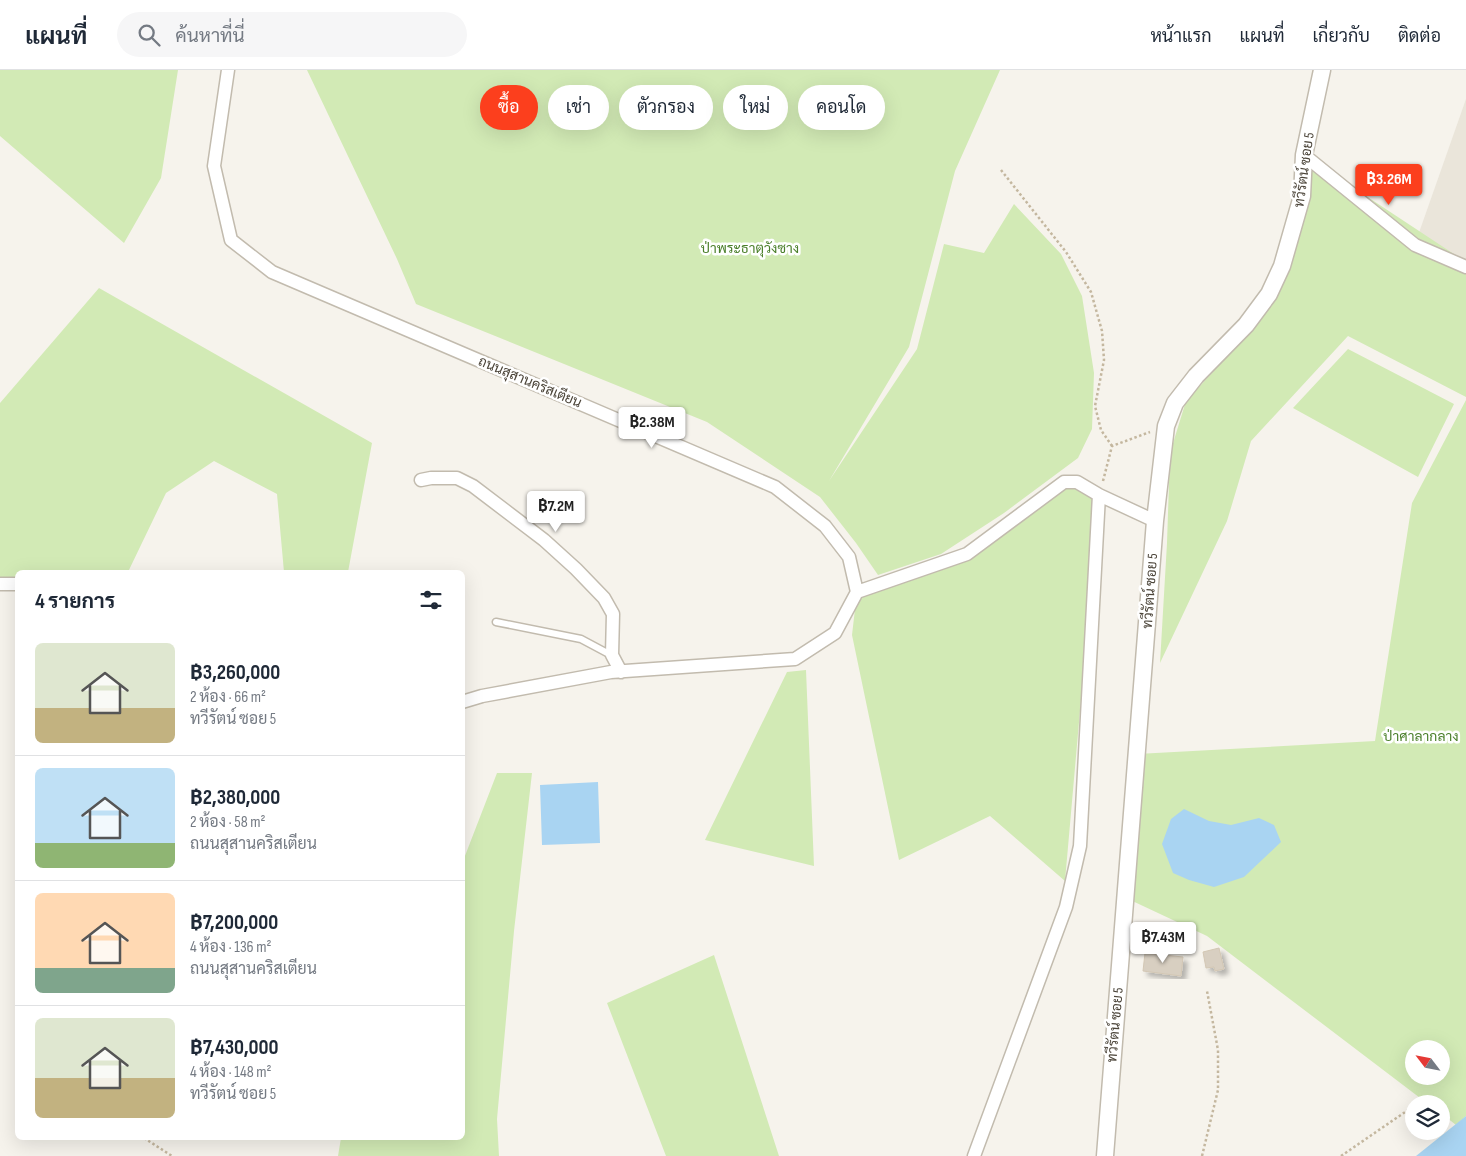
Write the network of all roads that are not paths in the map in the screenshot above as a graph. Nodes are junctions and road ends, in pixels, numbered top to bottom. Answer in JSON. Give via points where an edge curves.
{"nodes":[{"id":1,"x":228,"y":70,"type":"edge"},
{"id":2,"x":1322,"y":70,"type":"edge"},
{"id":3,"x":1304,"y":155,"type":"junction"},
{"id":4,"x":1466,"y":267,"type":"edge"},
{"id":5,"x":421,"y":480,"type":"dead end"},
{"id":6,"x":1099,"y":495,"type":"junction"},
{"id":7,"x":1155,"y":521,"type":"junction"},
{"id":8,"x":0,"y":584,"type":"edge"},
{"id":9,"x":15,"y":584,"type":"edge"},
{"id":10,"x":857,"y":592,"type":"junction"},
{"id":11,"x":496,"y":622,"type":"dead end"},
{"id":12,"x":612,"y":655,"type":"junction"},
{"id":13,"x":621,"y":672,"type":"junction"},
{"id":14,"x":465,"y":701,"type":"edge"},
{"id":15,"x":974,"y":1156,"type":"edge"},
{"id":16,"x":1105,"y":1156,"type":"edge"}],
"edges":[{"from":1,"to":10,"type":"street","name":"ถนนสุสานคริสเตียน","via":[[214,166],[231,240],[272,272],[775,487],[825,526],[849,557]]},
{"from":2,"to":3,"type":"street","name":"ทวีรัตน์ ซอย 5"},
{"from":3,"to":4,"type":"street","via":[[1415,244]]},
{"from":3,"to":7,"type":"street","name":"ทวีรัตน์ ซอย 5","via":[[1302,196],[1282,266],[1269,294],[1246,325],[1196,376],[1176,403],[1166,426]]},
{"from":5,"to":12,"type":"street","via":[[458,478],[473,486],[570,563],[604,598],[613,614]]},
{"from":6,"to":7,"type":"street"},
{"from":6,"to":10,"type":"street","via":[[1077,482],[1064,482],[967,554]]},
{"from":6,"to":15,"type":"street","via":[[1080,846],[1066,907]]},
{"from":7,"to":16,"type":"street","name":"ทวีรัตน์ ซอย 5"},
{"from":8,"to":9,"type":"street"},
{"from":10,"to":13,"type":"street","via":[[835,633],[795,659]]},
{"from":11,"to":12,"type":"lane","via":[[581,639]]},
{"from":12,"to":13,"type":"street"},
{"from":13,"to":14,"type":"street"}]}
